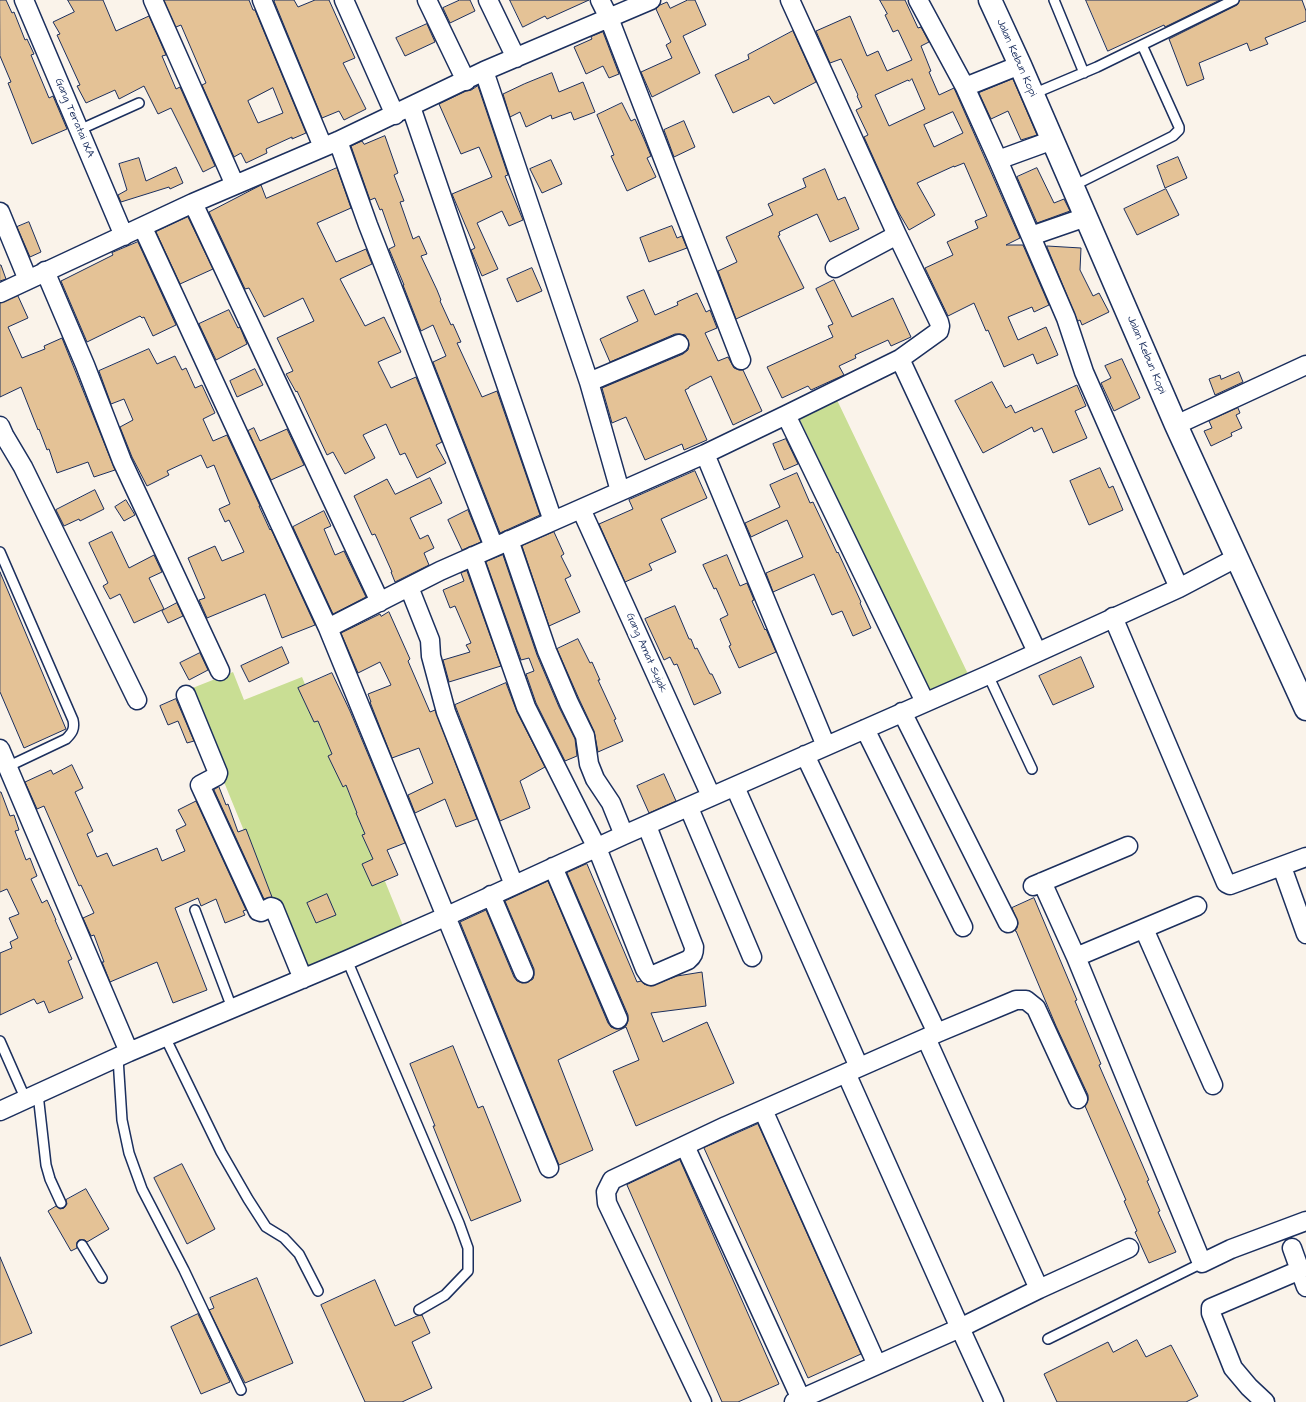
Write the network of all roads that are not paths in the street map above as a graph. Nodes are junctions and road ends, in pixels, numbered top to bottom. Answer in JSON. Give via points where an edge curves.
{"nodes":[{"id":1,"x":24,"y":0,"type":"edge"},
{"id":2,"x":153,"y":0,"type":"edge"},
{"id":3,"x":262,"y":0,"type":"edge"},
{"id":4,"x":344,"y":0,"type":"edge"},
{"id":5,"x":427,"y":0,"type":"edge"},
{"id":6,"x":488,"y":0,"type":"edge"},
{"id":7,"x":600,"y":0,"type":"edge"},
{"id":8,"x":651,"y":0,"type":"edge"},
{"id":9,"x":790,"y":0,"type":"edge"},
{"id":10,"x":918,"y":0,"type":"edge"},
{"id":11,"x":990,"y":0,"type":"edge"},
{"id":12,"x":1054,"y":0,"type":"edge"},
{"id":13,"x":1234,"y":0,"type":"edge"},
{"id":14,"x":609,"y":18,"type":"junction"},
{"id":15,"x":1142,"y":45,"type":"junction"},
{"id":16,"x":516,"y":58,"type":"junction"},
{"id":17,"x":1020,"y":65,"type":"junction"},
{"id":18,"x":484,"y":71,"type":"junction"},
{"id":19,"x":1084,"y":73,"type":"junction"},
{"id":20,"x":466,"y":81,"type":"junction"},
{"id":21,"x":965,"y":87,"type":"junction"},
{"id":22,"x":1033,"y":94,"type":"junction"},
{"id":23,"x":139,"y":103,"type":"dead end"},
{"id":24,"x":403,"y":111,"type":"junction"},
{"id":25,"x":80,"y":130,"type":"junction"},
{"id":26,"x":1053,"y":140,"type":"junction"},
{"id":27,"x":331,"y":144,"type":"junction"},
{"id":28,"x":998,"y":160,"type":"junction"},
{"id":29,"x":235,"y":185,"type":"junction"},
{"id":30,"x":1073,"y":186,"type":"junction"},
{"id":31,"x":193,"y":203,"type":"junction"},
{"id":32,"x":0,"y":212,"type":"edge"},
{"id":33,"x":1086,"y":217,"type":"junction"},
{"id":34,"x":143,"y":228,"type":"junction"},
{"id":35,"x":897,"y":235,"type":"junction"},
{"id":36,"x":124,"y":236,"type":"junction"},
{"id":37,"x":1031,"y":236,"type":"junction"},
{"id":38,"x":835,"y":268,"type":"dead end"},
{"id":39,"x":45,"y":271,"type":"junction"},
{"id":40,"x":28,"y":280,"type":"junction"},
{"id":41,"x":0,"y":293,"type":"edge"},
{"id":42,"x":679,"y":344,"type":"dead end"},
{"id":43,"x":900,"y":359,"type":"junction"},
{"id":44,"x":741,"y":360,"type":"dead end"},
{"id":45,"x":1306,"y":365,"type":"edge"},
{"id":46,"x":589,"y":382,"type":"junction"},
{"id":47,"x":786,"y":415,"type":"junction"},
{"id":48,"x":1176,"y":424,"type":"junction"},
{"id":49,"x":0,"y":426,"type":"edge"},
{"id":50,"x":705,"y":454,"type":"junction"},
{"id":51,"x":620,"y":491,"type":"junction"},
{"id":52,"x":581,"y":509,"type":"junction"},
{"id":53,"x":553,"y":521,"type":"junction"},
{"id":54,"x":502,"y":543,"type":"junction"},
{"id":55,"x":0,"y":552,"type":"edge"},
{"id":56,"x":473,"y":556,"type":"junction"},
{"id":57,"x":1236,"y":558,"type":"junction"},
{"id":58,"x":2,"y":564,"type":"edge"},
{"id":59,"x":409,"y":587,"type":"junction"},
{"id":60,"x":1179,"y":588,"type":"junction"},
{"id":61,"x":380,"y":602,"type":"junction"},
{"id":62,"x":1113,"y":617,"type":"junction"},
{"id":63,"x":328,"y":628,"type":"junction"},
{"id":64,"x":1037,"y":652,"type":"junction"},
{"id":65,"x":220,"y":671,"type":"dead end"},
{"id":66,"x":988,"y":675,"type":"junction"},
{"id":67,"x":186,"y":696,"type":"dead end"},
{"id":68,"x":137,"y":700,"type":"dead end"},
{"id":69,"x":925,"y":702,"type":"junction"},
{"id":70,"x":1306,"y":709,"type":"edge"},
{"id":71,"x":902,"y":712,"type":"junction"},
{"id":72,"x":866,"y":729,"type":"junction"},
{"id":73,"x":826,"y":746,"type":"junction"},
{"id":74,"x":0,"y":749,"type":"edge"},
{"id":75,"x":805,"y":755,"type":"junction"},
{"id":76,"x":7,"y":767,"type":"junction"},
{"id":77,"x":1032,"y":769,"type":"dead end"},
{"id":78,"x":735,"y":787,"type":"junction"},
{"id":79,"x":711,"y":796,"type":"junction"},
{"id":80,"x":688,"y":808,"type":"junction"},
{"id":81,"x":647,"y":826,"type":"junction"},
{"id":82,"x":624,"y":835,"type":"junction"},
{"id":83,"x":1128,"y":846,"type":"dead end"},
{"id":84,"x":597,"y":848,"type":"junction"},
{"id":85,"x":1306,"y":857,"type":"edge"},
{"id":86,"x":553,"y":867,"type":"junction"},
{"id":87,"x":1282,"y":867,"type":"junction"},
{"id":88,"x":514,"y":885,"type":"junction"},
{"id":89,"x":491,"y":896,"type":"junction"},
{"id":90,"x":1197,"y":906,"type":"dead end"},
{"id":91,"x":195,"y":910,"type":"dead end"},
{"id":92,"x":447,"y":916,"type":"junction"},
{"id":93,"x":1008,"y":923,"type":"dead end"},
{"id":94,"x":963,"y":927,"type":"dead end"},
{"id":95,"x":1144,"y":929,"type":"junction"},
{"id":96,"x":1306,"y":934,"type":"edge"},
{"id":97,"x":752,"y":957,"type":"dead end"},
{"id":98,"x":1076,"y":957,"type":"junction"},
{"id":99,"x":347,"y":960,"type":"junction"},
{"id":100,"x":524,"y":973,"type":"dead end"},
{"id":101,"x":303,"y":979,"type":"junction"},
{"id":102,"x":232,"y":1008,"type":"junction"},
{"id":103,"x":618,"y":1018,"type":"dead end"},
{"id":104,"x":931,"y":1036,"type":"junction"},
{"id":105,"x":166,"y":1037,"type":"junction"},
{"id":106,"x":0,"y":1041,"type":"edge"},
{"id":107,"x":123,"y":1055,"type":"junction"},
{"id":108,"x":853,"y":1070,"type":"junction"},
{"id":109,"x":1213,"y":1085,"type":"dead end"},
{"id":110,"x":32,"y":1097,"type":"junction"},
{"id":111,"x":1078,"y":1099,"type":"dead end"},
{"id":112,"x":763,"y":1110,"type":"junction"},
{"id":113,"x":0,"y":1111,"type":"edge"},
{"id":114,"x":685,"y":1146,"type":"junction"},
{"id":115,"x":550,"y":1168,"type":"dead end"},
{"id":116,"x":61,"y":1203,"type":"dead end"},
{"id":117,"x":1306,"y":1221,"type":"edge"},
{"id":118,"x":82,"y":1244,"type":"dead end"},
{"id":119,"x":1129,"y":1248,"type":"dead end"},
{"id":120,"x":1292,"y":1248,"type":"dead end"},
{"id":121,"x":1202,"y":1263,"type":"junction"},
{"id":122,"x":1300,"y":1270,"type":"junction"},
{"id":123,"x":102,"y":1278,"type":"dead end"},
{"id":124,"x":1306,"y":1287,"type":"edge"},
{"id":125,"x":1040,"y":1289,"type":"junction"},
{"id":126,"x":318,"y":1291,"type":"dead end"},
{"id":127,"x":419,"y":1310,"type":"dead end"},
{"id":128,"x":960,"y":1328,"type":"junction"},
{"id":129,"x":1048,"y":1339,"type":"dead end"},
{"id":130,"x":877,"y":1365,"type":"junction"},
{"id":131,"x":241,"y":1390,"type":"dead end"},
{"id":132,"x":797,"y":1400,"type":"edge"},
{"id":133,"x":702,"y":1402,"type":"edge"},
{"id":134,"x":994,"y":1402,"type":"edge"},
{"id":135,"x":1266,"y":1402,"type":"edge"}],
"edges":[{"from":1,"to":25,"type":"street","name":"Gang Teratai IXA"},
{"from":2,"to":29,"type":"street"},
{"from":3,"to":27,"type":"street"},
{"from":4,"to":24,"type":"street"},
{"from":5,"to":20,"type":"street"},
{"from":6,"to":16,"type":"street"},
{"from":7,"to":14,"type":"street"},
{"from":8,"to":14,"type":"street"},
{"from":9,"to":35,"type":"street"},
{"from":10,"to":21,"type":"street"},
{"from":11,"to":17,"type":"main road","name":"Jalan Kebun Kopi"},
{"from":12,"to":19,"type":"lane"},
{"from":13,"to":15,"type":"lane"},
{"from":14,"to":16,"type":"street"},
{"from":14,"to":44,"type":"street"},
{"from":15,"to":19,"type":"lane"},
{"from":15,"to":30,"type":"lane","via":[[1179,130],[1173,136]]},
{"from":16,"to":18,"type":"street"},
{"from":17,"to":21,"type":"street"},
{"from":17,"to":22,"type":"main road","name":"Jalan Kebun Kopi"},
{"from":18,"to":20,"type":"street"},
{"from":18,"to":46,"type":"street"},
{"from":19,"to":22,"type":"lane"},
{"from":20,"to":24,"type":"street"},
{"from":21,"to":28,"type":"street"},
{"from":22,"to":26,"type":"main road","name":"Jalan Kebun Kopi"},
{"from":23,"to":25,"type":"lane"},
{"from":24,"to":27,"type":"street"},
{"from":24,"to":53,"type":"street"},
{"from":25,"to":36,"type":"street","name":"Gang Teratai IXA"},
{"from":26,"to":28,"type":"street"},
{"from":26,"to":30,"type":"main road","name":"Jalan Kebun Kopi"},
{"from":27,"to":29,"type":"street"},
{"from":27,"to":54,"type":"street"},
{"from":28,"to":37,"type":"street"},
{"from":29,"to":31,"type":"street"},
{"from":30,"to":33,"type":"main road","name":"Jalan Kebun Kopi"},
{"from":31,"to":34,"type":"street"},
{"from":31,"to":61,"type":"street"},
{"from":32,"to":40,"type":"street"},
{"from":33,"to":37,"type":"street"},
{"from":33,"to":48,"type":"main road","name":"Jalan Kebun Kopi"},
{"from":34,"to":36,"type":"street"},
{"from":34,"to":63,"type":"street"},
{"from":35,"to":38,"type":"street"},
{"from":35,"to":43,"type":"street","via":[[940,326],[939,331]]},
{"from":36,"to":39,"type":"street"},
{"from":37,"to":60,"type":"street","via":[[1066,318],[1084,372]]},
{"from":39,"to":40,"type":"street"},
{"from":39,"to":65,"type":"street","via":[[122,461]]},
{"from":40,"to":41,"type":"street"},
{"from":42,"to":46,"type":"street"},
{"from":43,"to":47,"type":"street"},
{"from":43,"to":64,"type":"street"},
{"from":45,"to":48,"type":"street"},
{"from":46,"to":51,"type":"street"},
{"from":47,"to":50,"type":"street"},
{"from":47,"to":69,"type":"street"},
{"from":48,"to":57,"type":"main road","name":"Jalan Kebun Kopi"},
{"from":49,"to":68,"type":"street"},
{"from":50,"to":51,"type":"street"},
{"from":50,"to":73,"type":"street"},
{"from":51,"to":52,"type":"street"},
{"from":52,"to":53,"type":"street"},
{"from":52,"to":79,"type":"street","name":"Gang Amat Sujak"},
{"from":53,"to":54,"type":"street"},
{"from":54,"to":56,"type":"street"},
{"from":54,"to":82,"type":"street","via":[[585,736],[589,764],[595,779],[611,803]]},
{"from":55,"to":58,"type":"lane"},
{"from":56,"to":59,"type":"street"},
{"from":56,"to":84,"type":"street","via":[[526,707]]},
{"from":57,"to":60,"type":"street"},
{"from":57,"to":70,"type":"main road","name":"Jalan Kebun Kopi"},
{"from":58,"to":76,"type":"lane","via":[[74,727],[66,739]]},
{"from":59,"to":61,"type":"street"},
{"from":59,"to":88,"type":"street","via":[[430,640],[433,663],[446,712]]},
{"from":60,"to":62,"type":"street"},
{"from":61,"to":63,"type":"street"},
{"from":62,"to":64,"type":"street"},
{"from":62,"to":87,"type":"street","via":[[1226,883],[1230,885]]},
{"from":63,"to":92,"type":"street"},
{"from":64,"to":66,"type":"street"},
{"from":66,"to":69,"type":"street"},
{"from":66,"to":77,"type":"lane"},
{"from":67,"to":101,"type":"street","via":[[218,773],[200,785],[258,911],[274,908]]},
{"from":69,"to":71,"type":"street"},
{"from":71,"to":72,"type":"street"},
{"from":71,"to":93,"type":"street"},
{"from":72,"to":73,"type":"street"},
{"from":72,"to":94,"type":"street"},
{"from":73,"to":75,"type":"street"},
{"from":74,"to":76,"type":"street"},
{"from":75,"to":78,"type":"street"},
{"from":75,"to":104,"type":"street"},
{"from":76,"to":107,"type":"street"},
{"from":78,"to":79,"type":"street"},
{"from":78,"to":108,"type":"street"},
{"from":79,"to":80,"type":"street"},
{"from":80,"to":81,"type":"street"},
{"from":80,"to":97,"type":"street"},
{"from":81,"to":82,"type":"street"},
{"from":81,"to":84,"type":"street","via":[[694,947],[692,956],[683,963],[651,976],[646,972]]},
{"from":82,"to":84,"type":"street"},
{"from":83,"to":98,"type":"street","via":[[1038,884]]},
{"from":84,"to":86,"type":"street"},
{"from":85,"to":87,"type":"street"},
{"from":86,"to":88,"type":"street"},
{"from":86,"to":103,"type":"street"},
{"from":87,"to":96,"type":"street"},
{"from":88,"to":89,"type":"street"},
{"from":89,"to":92,"type":"street"},
{"from":89,"to":100,"type":"street"},
{"from":90,"to":95,"type":"street"},
{"from":91,"to":102,"type":"lane"},
{"from":92,"to":99,"type":"street"},
{"from":92,"to":115,"type":"street"},
{"from":95,"to":98,"type":"street"},
{"from":95,"to":109,"type":"street"},
{"from":98,"to":121,"type":"street"},
{"from":99,"to":101,"type":"street"},
{"from":99,"to":127,"type":"lane","via":[[468,1248],[468,1271],[444,1295]]},
{"from":101,"to":102,"type":"street"},
{"from":102,"to":105,"type":"street"},
{"from":104,"to":108,"type":"street"},
{"from":104,"to":111,"type":"street","via":[[1016,1000],[1026,1000],[1036,1008]]},
{"from":104,"to":125,"type":"street"},
{"from":105,"to":107,"type":"street"},
{"from":105,"to":126,"type":"lane","via":[[221,1152],[248,1199],[266,1227],[284,1238],[299,1254]]},
{"from":106,"to":110,"type":"lane"},
{"from":107,"to":110,"type":"street"},
{"from":107,"to":131,"type":"lane","via":[[122,1120],[129,1153],[142,1190],[184,1270]]},
{"from":108,"to":112,"type":"street"},
{"from":108,"to":128,"type":"street"},
{"from":110,"to":113,"type":"street"},
{"from":110,"to":116,"type":"lane","via":[[46,1166]]},
{"from":112,"to":114,"type":"street"},
{"from":112,"to":130,"type":"street"},
{"from":114,"to":132,"type":"street"},
{"from":114,"to":133,"type":"street","via":[[612,1180],[606,1192],[607,1203]]},
{"from":117,"to":121,"type":"street","via":[[1231,1248]]},
{"from":118,"to":123,"type":"lane"},
{"from":119,"to":125,"type":"street"},
{"from":120,"to":122,"type":"street"},
{"from":121,"to":129,"type":"lane"},
{"from":122,"to":124,"type":"street"},
{"from":122,"to":135,"type":"street","via":[[1211,1308],[1233,1368],[1248,1387]]},
{"from":125,"to":128,"type":"street"},
{"from":128,"to":130,"type":"street"},
{"from":128,"to":134,"type":"street"},
{"from":130,"to":132,"type":"street"}]}
